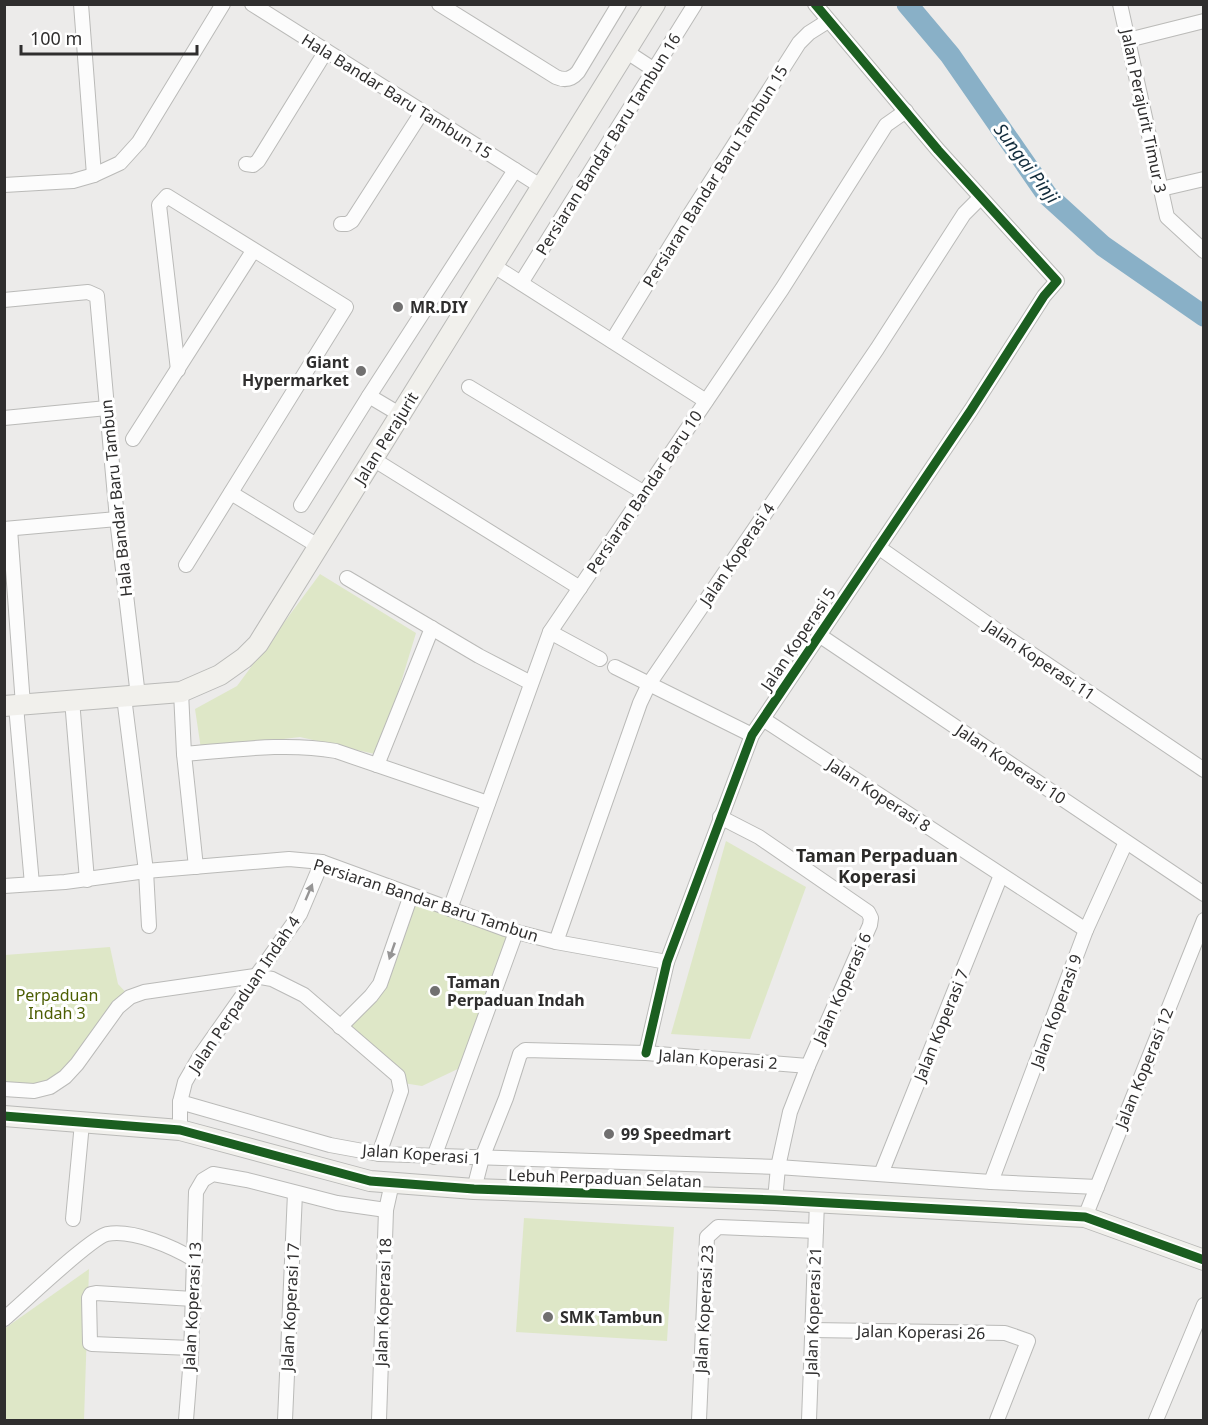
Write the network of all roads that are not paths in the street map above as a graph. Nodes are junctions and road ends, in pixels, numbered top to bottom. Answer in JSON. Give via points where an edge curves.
{"nodes":[{"id":1,"x":81,"y":4,"type":"edge"},
{"id":2,"x":224,"y":4,"type":"edge"},
{"id":3,"x":252,"y":4,"type":"edge"},
{"id":4,"x":439,"y":4,"type":"edge"},
{"id":5,"x":655,"y":4,"type":"edge"},
{"id":6,"x":695,"y":4,"type":"edge"},
{"id":7,"x":815,"y":4,"type":"edge"},
{"id":8,"x":1120,"y":4,"type":"edge"},
{"id":9,"x":619,"y":5,"type":"edge"},
{"id":10,"x":828,"y":21,"type":"junction"},
{"id":11,"x":1203,"y":21,"type":"edge"},
{"id":12,"x":1128,"y":40,"type":"junction"},
{"id":13,"x":326,"y":51,"type":"junction"},
{"id":14,"x":627,"y":52,"type":"junction"},
{"id":15,"x":653,"y":69,"type":"junction"},
{"id":16,"x":906,"y":111,"type":"junction"},
{"id":17,"x":422,"y":112,"type":"junction"},
{"id":18,"x":246,"y":164,"type":"dead end"},
{"id":19,"x":515,"y":170,"type":"junction"},
{"id":20,"x":94,"y":175,"type":"junction"},
{"id":21,"x":1203,"y":179,"type":"edge"},
{"id":22,"x":4,"y":180,"type":"edge"},
{"id":23,"x":5,"y":185,"type":"edge"},
{"id":24,"x":542,"y":187,"type":"junction"},
{"id":25,"x":1161,"y":189,"type":"junction"},
{"id":26,"x":980,"y":198,"type":"junction"},
{"id":27,"x":340,"y":224,"type":"dead end"},
{"id":28,"x":253,"y":251,"type":"junction"},
{"id":29,"x":1203,"y":251,"type":"edge"},
{"id":30,"x":494,"y":266,"type":"junction"},
{"id":31,"x":521,"y":283,"type":"junction"},
{"id":32,"x":4,"y":300,"type":"edge"},
{"id":33,"x":612,"y":341,"type":"junction"},
{"id":34,"x":178,"y":370,"type":"junction"},
{"id":35,"x":470,"y":387,"type":"dead end"},
{"id":36,"x":369,"y":396,"type":"junction"},
{"id":37,"x":706,"y":401,"type":"junction"},
{"id":38,"x":107,"y":408,"type":"junction"},
{"id":39,"x":400,"y":415,"type":"junction"},
{"id":40,"x":4,"y":418,"type":"edge"},
{"id":41,"x":134,"y":439,"type":"dead end"},
{"id":42,"x":373,"y":459,"type":"junction"},
{"id":43,"x":643,"y":492,"type":"junction"},
{"id":44,"x":231,"y":493,"type":"junction"},
{"id":45,"x":301,"y":505,"type":"dead end"},
{"id":46,"x":117,"y":519,"type":"junction"},
{"id":47,"x":7,"y":529,"type":"edge"},
{"id":48,"x":318,"y":546,"type":"junction"},
{"id":49,"x":878,"y":547,"type":"junction"},
{"id":50,"x":186,"y":565,"type":"dead end"},
{"id":51,"x":347,"y":578,"type":"dead end"},
{"id":52,"x":579,"y":588,"type":"junction"},
{"id":53,"x":432,"y":628,"type":"junction"},
{"id":54,"x":550,"y":632,"type":"junction"},
{"id":55,"x":819,"y":635,"type":"junction"},
{"id":56,"x":600,"y":659,"type":"dead end"},
{"id":57,"x":615,"y":667,"type":"dead end"},
{"id":58,"x":531,"y":683,"type":"junction"},
{"id":59,"x":650,"y":684,"type":"junction"},
{"id":60,"x":181,"y":692,"type":"junction"},
{"id":61,"x":131,"y":696,"type":"junction"},
{"id":62,"x":72,"y":700,"type":"junction"},
{"id":63,"x":14,"y":705,"type":"edge"},
{"id":64,"x":763,"y":719,"type":"junction"},
{"id":65,"x":752,"y":735,"type":"junction"},
{"id":66,"x":184,"y":754,"type":"junction"},
{"id":67,"x":377,"y":765,"type":"junction"},
{"id":68,"x":1203,"y":770,"type":"edge"},
{"id":69,"x":488,"y":803,"type":"junction"},
{"id":70,"x":720,"y":817,"type":"junction"},
{"id":71,"x":1126,"y":842,"type":"junction"},
{"id":72,"x":321,"y":862,"type":"junction"},
{"id":73,"x":196,"y":867,"type":"junction"},
{"id":74,"x":146,"y":871,"type":"junction"},
{"id":75,"x":1001,"y":875,"type":"junction"},
{"id":76,"x":87,"y":880,"type":"junction"},
{"id":77,"x":32,"y":884,"type":"junction"},
{"id":78,"x":4,"y":886,"type":"edge"},
{"id":79,"x":1203,"y":894,"type":"edge"},
{"id":80,"x":411,"y":895,"type":"junction"},
{"id":81,"x":450,"y":909,"type":"junction"},
{"id":82,"x":1203,"y":920,"type":"edge"},
{"id":83,"x":149,"y":926,"type":"dead end"},
{"id":84,"x":1086,"y":930,"type":"junction"},
{"id":85,"x":516,"y":932,"type":"junction"},
{"id":86,"x":556,"y":942,"type":"junction"},
{"id":87,"x":667,"y":962,"type":"junction"},
{"id":88,"x":255,"y":976,"type":"junction"},
{"id":89,"x":340,"y":1027,"type":"junction"},
{"id":90,"x":646,"y":1053,"type":"junction"},
{"id":91,"x":808,"y":1066,"type":"junction"},
{"id":92,"x":4,"y":1089,"type":"edge"},
{"id":93,"x":180,"y":1102,"type":"junction"},
{"id":94,"x":4,"y":1116,"type":"edge"},
{"id":95,"x":82,"y":1123,"type":"junction"},
{"id":96,"x":180,"y":1130,"type":"junction"},
{"id":97,"x":380,"y":1154,"type":"junction"},
{"id":98,"x":434,"y":1156,"type":"junction"},
{"id":99,"x":482,"y":1158,"type":"junction"},
{"id":100,"x":778,"y":1167,"type":"junction"},
{"id":101,"x":881,"y":1174,"type":"junction"},
{"id":102,"x":992,"y":1182,"type":"junction"},
{"id":103,"x":392,"y":1183,"type":"junction"},
{"id":104,"x":1097,"y":1187,"type":"junction"},
{"id":105,"x":474,"y":1189,"type":"junction"},
{"id":106,"x":295,"y":1193,"type":"junction"},
{"id":107,"x":775,"y":1200,"type":"junction"},
{"id":108,"x":817,"y":1202,"type":"junction"},
{"id":109,"x":386,"y":1210,"type":"junction"},
{"id":110,"x":1085,"y":1217,"type":"junction"},
{"id":111,"x":73,"y":1219,"type":"dead end"},
{"id":112,"x":816,"y":1231,"type":"junction"},
{"id":113,"x":195,"y":1260,"type":"junction"},
{"id":114,"x":1203,"y":1260,"type":"edge"},
{"id":115,"x":193,"y":1299,"type":"junction"},
{"id":116,"x":1203,"y":1305,"type":"edge"},
{"id":117,"x":4,"y":1319,"type":"edge"},
{"id":118,"x":812,"y":1330,"type":"junction"},
{"id":119,"x":191,"y":1348,"type":"junction"},
{"id":120,"x":186,"y":1420,"type":"edge"},
{"id":121,"x":285,"y":1420,"type":"edge"},
{"id":122,"x":379,"y":1420,"type":"edge"},
{"id":123,"x":699,"y":1420,"type":"edge"},
{"id":124,"x":809,"y":1420,"type":"edge"},
{"id":125,"x":997,"y":1420,"type":"edge"},
{"id":126,"x":1156,"y":1420,"type":"edge"}],
"edges":[{"from":1,"to":20,"type":"street"},
{"from":2,"to":20,"type":"street","via":[[139,142],[120,163]]},
{"from":3,"to":13,"type":"street","name":"Hala Bandar Baru Tambun 15"},
{"from":4,"to":9,"type":"street","via":[[556,77],[566,79],[578,72]]},
{"from":5,"to":14,"type":"street","name":"Jalan Perajurit"},
{"from":6,"to":15,"type":"street","name":"Persiaran Bandar Baru Tambun 16"},
{"from":7,"to":10,"type":"street"},
{"from":8,"to":12,"type":"street","name":"Jalan Perajurit Timur 3"},
{"from":10,"to":16,"type":"street"},
{"from":10,"to":33,"type":"street","name":"Persiaran Bandar Baru Tambun 15","via":[[799,43]]},
{"from":11,"to":12,"type":"street"},
{"from":12,"to":25,"type":"street","name":"Jalan Perajurit Timur 3"},
{"from":13,"to":17,"type":"street","name":"Hala Bandar Baru Tambun 15"},
{"from":13,"to":18,"type":"street","via":[[258,160],[253,165]]},
{"from":14,"to":15,"type":"street"},
{"from":14,"to":24,"type":"street","name":"Jalan Perajurit"},
{"from":15,"to":31,"type":"street","name":"Persiaran Bandar Baru Tambun 16"},
{"from":16,"to":26,"type":"street"},
{"from":16,"to":37,"type":"street","name":"Persiaran Bandar Baru 10","via":[[886,125]]},
{"from":17,"to":19,"type":"street","name":"Hala Bandar Baru Tambun 15"},
{"from":17,"to":27,"type":"street","via":[[352,221]]},
{"from":19,"to":24,"type":"street","name":"Hala Bandar Baru Tambun 15"},
{"from":19,"to":36,"type":"street"},
{"from":20,"to":23,"type":"street","via":[[73,181]]},
{"from":21,"to":25,"type":"street"},
{"from":22,"to":23,"type":"street"},
{"from":24,"to":30,"type":"street","name":"Jalan Perajurit"},
{"from":25,"to":29,"type":"street","name":"Jalan Perajurit Timur 3","via":[[1167,217]]},
{"from":26,"to":49,"type":"street","name":"Jalan Koperasi 5","via":[[1057,281]]},
{"from":26,"to":59,"type":"street","name":"Jalan Koperasi 4","via":[[964,214]]},
{"from":28,"to":34,"type":"street"},
{"from":28,"to":34,"type":"street","via":[[167,196],[159,206]]},
{"from":28,"to":44,"type":"street","via":[[346,307]]},
{"from":30,"to":31,"type":"street"},
{"from":30,"to":39,"type":"street","name":"Jalan Perajurit"},
{"from":31,"to":33,"type":"street"},
{"from":32,"to":38,"type":"street","name":"Hala Bandar Baru Tambun","via":[[95,294]]},
{"from":33,"to":37,"type":"street"},
{"from":34,"to":41,"type":"street"},
{"from":35,"to":43,"type":"street"},
{"from":36,"to":39,"type":"street"},
{"from":36,"to":45,"type":"street"},
{"from":37,"to":43,"type":"street","name":"Persiaran Bandar Baru 10"},
{"from":38,"to":40,"type":"street"},
{"from":38,"to":46,"type":"street","name":"Hala Bandar Baru Tambun"},
{"from":39,"to":42,"type":"street","name":"Jalan Perajurit"},
{"from":42,"to":48,"type":"street","name":"Jalan Perajurit"},
{"from":42,"to":52,"type":"street"},
{"from":43,"to":52,"type":"street","name":"Persiaran Bandar Baru 10"},
{"from":44,"to":48,"type":"street"},
{"from":44,"to":50,"type":"street"},
{"from":46,"to":47,"type":"street"},
{"from":46,"to":61,"type":"street","name":"Hala Bandar Baru Tambun"},
{"from":47,"to":63,"type":"street"},
{"from":48,"to":60,"type":"street","name":"Jalan Perajurit","via":[[258,644],[220,675]]},
{"from":49,"to":55,"type":"street","name":"Jalan Koperasi 5"},
{"from":49,"to":68,"type":"street","name":"Jalan Koperasi 11"},
{"from":51,"to":53,"type":"street"},
{"from":52,"to":54,"type":"street","name":"Persiaran Bandar Baru 10"},
{"from":53,"to":58,"type":"street"},
{"from":53,"to":67,"type":"street"},
{"from":54,"to":56,"type":"street"},
{"from":54,"to":58,"type":"street","name":"Persiaran Bandar Baru 10"},
{"from":55,"to":64,"type":"street","name":"Jalan Koperasi 5"},
{"from":55,"to":71,"type":"street","name":"Jalan Koperasi 10"},
{"from":57,"to":59,"type":"street"},
{"from":58,"to":69,"type":"street","name":"Persiaran Bandar Baru 10"},
{"from":59,"to":65,"type":"street"},
{"from":59,"to":86,"type":"street","name":"Jalan Koperasi 4"},
{"from":60,"to":61,"type":"street","name":"Jalan Perajurit"},
{"from":60,"to":66,"type":"street"},
{"from":61,"to":62,"type":"street","name":"Jalan Perajurit"},
{"from":61,"to":74,"type":"street","name":"Hala Bandar Baru Tambun"},
{"from":62,"to":63,"type":"street","name":"Jalan Perajurit"},
{"from":62,"to":76,"type":"street"},
{"from":63,"to":77,"type":"street"},
{"from":64,"to":65,"type":"street","name":"Jalan Koperasi 5"},
{"from":64,"to":75,"type":"street","name":"Jalan Koperasi 8"},
{"from":65,"to":70,"type":"street","name":"Jalan Koperasi 5"},
{"from":66,"to":67,"type":"street","via":[[314,747]]},
{"from":66,"to":73,"type":"street"},
{"from":67,"to":69,"type":"street"},
{"from":69,"to":81,"type":"street","name":"Persiaran Bandar Baru 10"},
{"from":70,"to":87,"type":"street","name":"Jalan Koperasi 5"},
{"from":70,"to":91,"type":"street","name":"Jalan Koperasi 6","via":[[759,837],[868,912],[871,918]]},
{"from":71,"to":79,"type":"street","name":"Jalan Koperasi 10"},
{"from":71,"to":84,"type":"street","name":"Jalan Koperasi 9"},
{"from":72,"to":73,"type":"street","name":"Persiaran Bandar Baru Tambun","via":[[289,859]]},
{"from":72,"to":80,"type":"street","name":"Persiaran Bandar Baru Tambun"},
{"from":88,"to":72,"type":"street","name":"Jalan Perpaduan Indah 4","one_way":true,"via":[[300,914]]},
{"from":73,"to":74,"type":"street","name":"Persiaran Bandar Baru Tambun"},
{"from":74,"to":76,"type":"street","name":"Persiaran Bandar Baru Tambun"},
{"from":74,"to":83,"type":"street","name":"Hala Bandar Baru Tambun"},
{"from":75,"to":84,"type":"street","name":"Jalan Koperasi 8"},
{"from":75,"to":101,"type":"street","name":"Jalan Koperasi 7"},
{"from":76,"to":77,"type":"street","name":"Persiaran Bandar Baru Tambun"},
{"from":77,"to":78,"type":"street","name":"Persiaran Bandar Baru Tambun"},
{"from":80,"to":81,"type":"street","name":"Persiaran Bandar Baru Tambun"},
{"from":80,"to":89,"type":"street","one_way":true,"via":[[380,984]]},
{"from":81,"to":85,"type":"street","name":"Persiaran Bandar Baru Tambun"},
{"from":82,"to":104,"type":"street","name":"Jalan Koperasi 12"},
{"from":84,"to":102,"type":"street","name":"Jalan Koperasi 9"},
{"from":85,"to":86,"type":"street","name":"Persiaran Bandar Baru Tambun"},
{"from":85,"to":98,"type":"street"},
{"from":86,"to":87,"type":"street","name":"Persiaran Bandar Baru Tambun"},
{"from":87,"to":90,"type":"street","name":"Jalan Koperasi 5"},
{"from":88,"to":89,"type":"street","via":[[272,979],[304,995]]},
{"from":88,"to":92,"type":"street","via":[[130,997],[118,1007],[65,1077],[34,1091]]},
{"from":88,"to":93,"type":"street","name":"Jalan Perpaduan Indah 4","via":[[200,1056],[185,1082]]},
{"from":89,"to":97,"type":"street","via":[[398,1076],[401,1091]]},
{"from":90,"to":91,"type":"street","name":"Jalan Koperasi 2"},
{"from":90,"to":99,"type":"street","name":"Jalan Koperasi 2","via":[[525,1050]]},
{"from":91,"to":100,"type":"street","name":"Jalan Koperasi 6","via":[[790,1113]]},
{"from":93,"to":96,"type":"street","name":"Jalan Perpaduan Indah 4"},
{"from":93,"to":97,"type":"street","name":"Jalan Koperasi 1","via":[[330,1146]]},
{"from":94,"to":95,"type":"street","name":"Lebuh Perpaduan Selatan"},
{"from":95,"to":96,"type":"street","name":"Lebuh Perpaduan Selatan"},
{"from":95,"to":111,"type":"street"},
{"from":96,"to":103,"type":"street","name":"Lebuh Perpaduan Selatan","via":[[370,1181]]},
{"from":97,"to":98,"type":"street","name":"Jalan Koperasi 1"},
{"from":98,"to":99,"type":"street","name":"Jalan Koperasi 1"},
{"from":99,"to":100,"type":"street","name":"Jalan Koperasi 1"},
{"from":99,"to":105,"type":"street","name":"Jalan Koperasi 2"},
{"from":100,"to":101,"type":"street","name":"Jalan Koperasi 1"},
{"from":100,"to":107,"type":"street","name":"Jalan Koperasi 6"},
{"from":101,"to":102,"type":"street","name":"Jalan Koperasi 1"},
{"from":102,"to":104,"type":"street","name":"Jalan Koperasi 1"},
{"from":103,"to":105,"type":"street","name":"Lebuh Perpaduan Selatan"},
{"from":103,"to":109,"type":"street","name":"Jalan Koperasi 18"},
{"from":104,"to":110,"type":"street","name":"Jalan Koperasi 12"},
{"from":105,"to":107,"type":"street","name":"Lebuh Perpaduan Selatan"},
{"from":106,"to":109,"type":"street"},
{"from":106,"to":113,"type":"street","name":"Jalan Koperasi 13","via":[[213,1174],[203,1180],[196,1192]]},
{"from":106,"to":121,"type":"street","name":"Jalan Koperasi 17"},
{"from":107,"to":108,"type":"street","name":"Lebuh Perpaduan Selatan"},
{"from":108,"to":110,"type":"street","name":"Lebuh Perpaduan Selatan"},
{"from":108,"to":112,"type":"street","name":"Jalan Koperasi 21"},
{"from":109,"to":122,"type":"street","name":"Jalan Koperasi 18"},
{"from":110,"to":114,"type":"street","name":"Lebuh Perpaduan Selatan"},
{"from":112,"to":118,"type":"street","name":"Jalan Koperasi 21"},
{"from":112,"to":123,"type":"street","name":"Jalan Koperasi 23","via":[[718,1227],[707,1237]]},
{"from":113,"to":115,"type":"street","name":"Jalan Koperasi 13"},
{"from":113,"to":117,"type":"street","via":[[174,1247],[127,1234],[106,1234],[89,1244]]},
{"from":115,"to":119,"type":"street","name":"Jalan Koperasi 13"},
{"from":115,"to":119,"type":"street","via":[[96,1293],[89,1298],[92,1344]]},
{"from":116,"to":126,"type":"street"},
{"from":118,"to":124,"type":"street","name":"Jalan Koperasi 21"},
{"from":118,"to":125,"type":"street","name":"Jalan Koperasi 26","via":[[1005,1334],[1028,1341]]},
{"from":119,"to":120,"type":"street","name":"Jalan Koperasi 13"}]}
